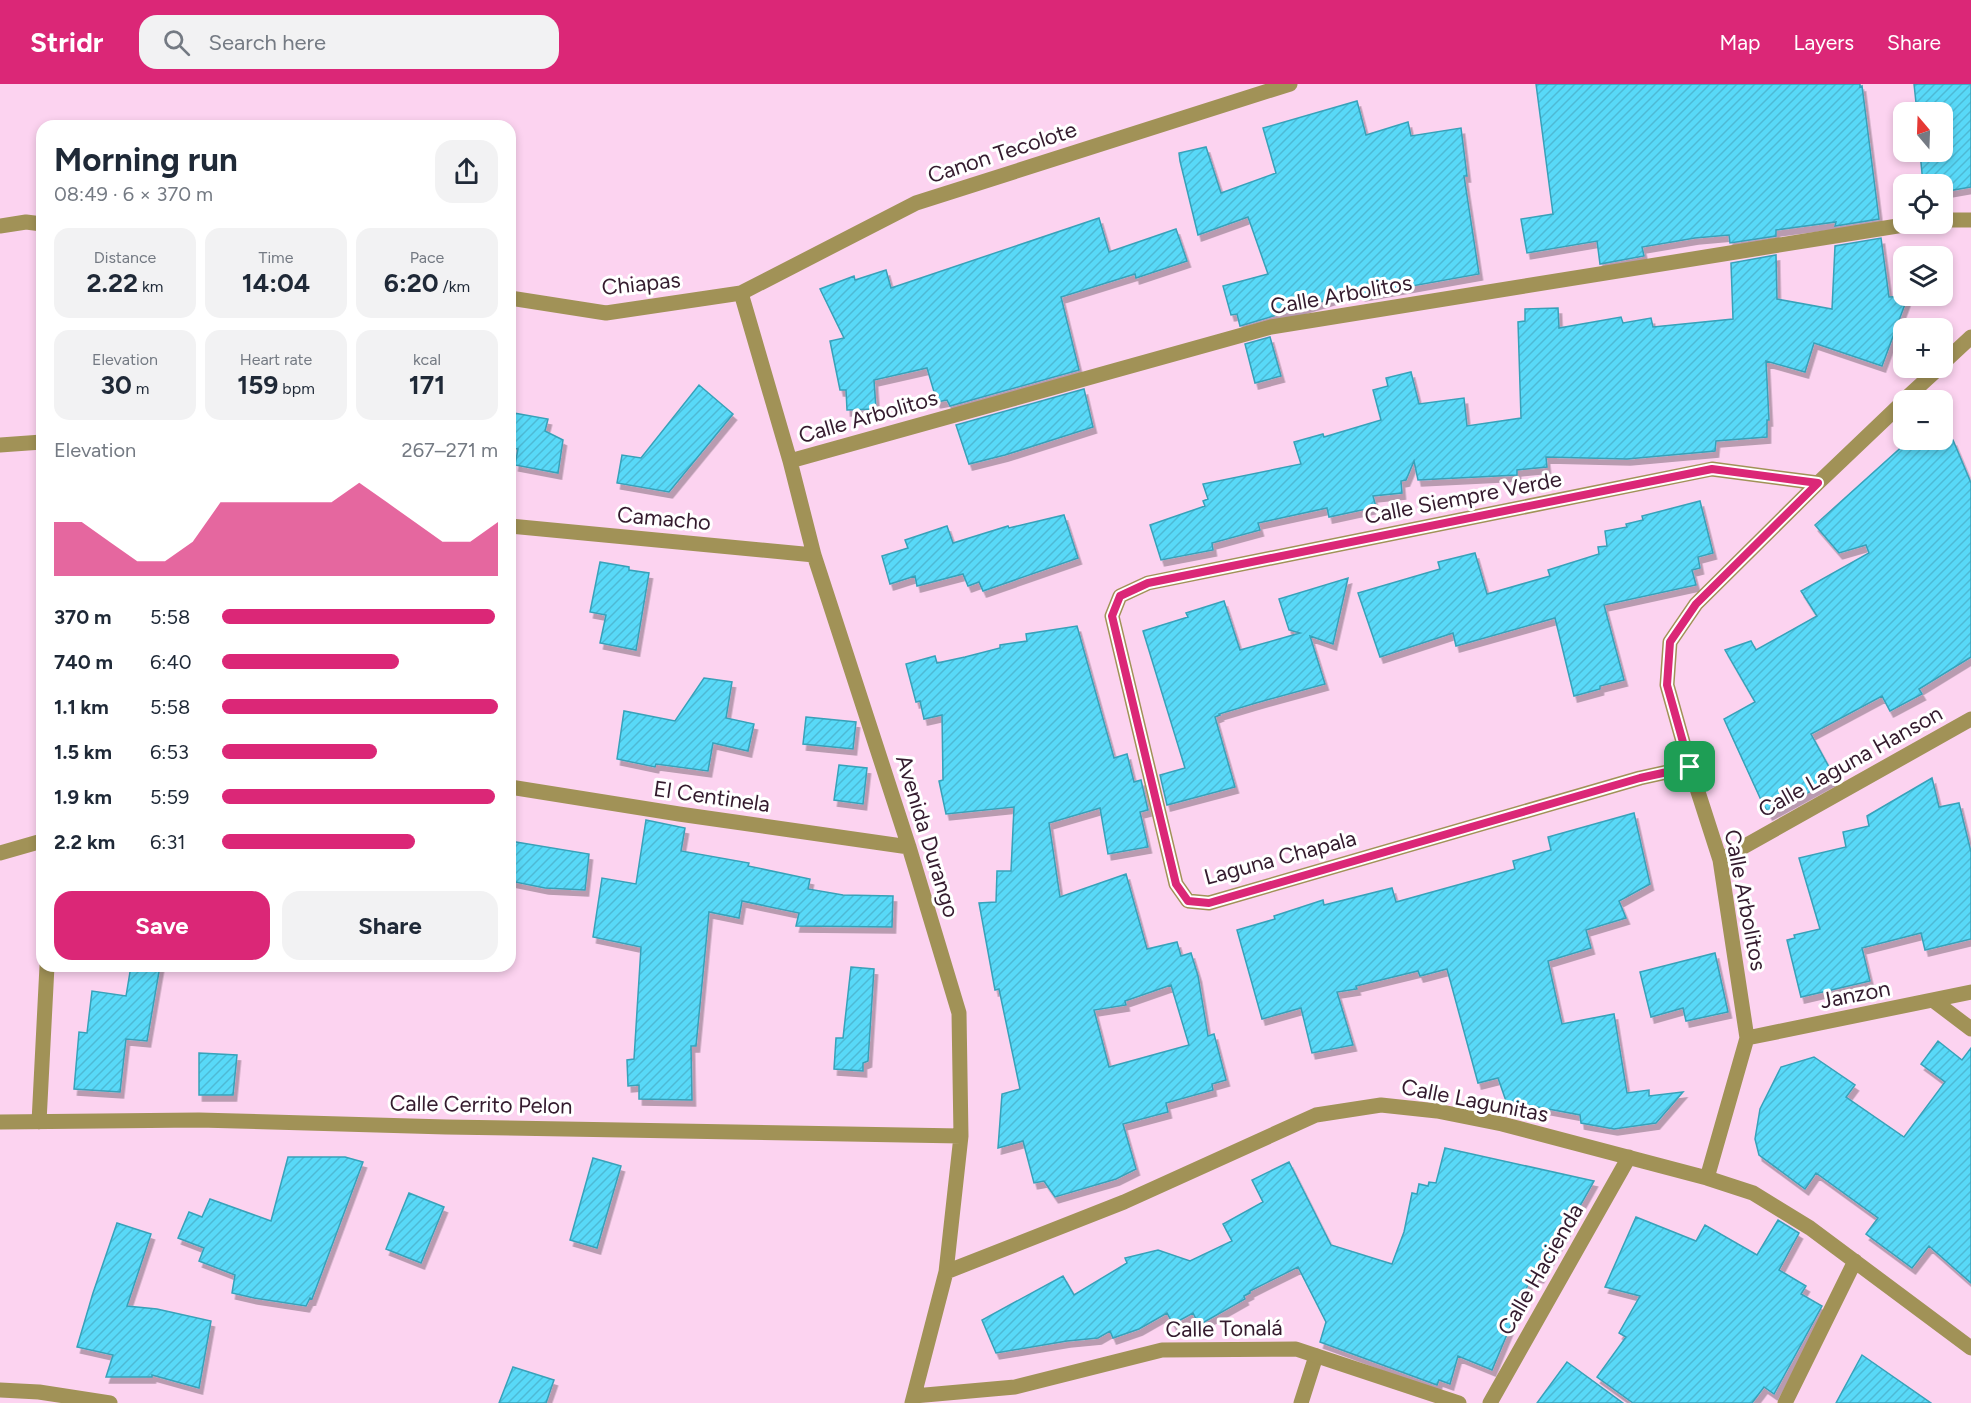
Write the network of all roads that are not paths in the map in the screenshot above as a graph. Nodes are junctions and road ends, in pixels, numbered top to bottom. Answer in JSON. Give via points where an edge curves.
{"nodes":[{"id":1,"x":1290,"y":84,"type":"edge"},
{"id":2,"x":1953,"y":220,"type":"edge"},
{"id":3,"x":1971,"y":220,"type":"edge"},
{"id":4,"x":36,"y":223,"type":"edge"},
{"id":5,"x":0,"y":226,"type":"edge"},
{"id":6,"x":1893,"y":227,"type":"edge"},
{"id":7,"x":741,"y":293,"type":"junction"},
{"id":8,"x":516,"y":299,"type":"edge"},
{"id":9,"x":1971,"y":337,"type":"edge"},
{"id":10,"x":1953,"y":354,"type":"edge"},
{"id":11,"x":1928,"y":378,"type":"edge"},
{"id":12,"x":1916,"y":390,"type":"edge"},
{"id":13,"x":1893,"y":411,"type":"edge"},
{"id":14,"x":36,"y":442,"type":"edge"},
{"id":15,"x":0,"y":445,"type":"edge"},
{"id":16,"x":790,"y":461,"type":"junction"},
{"id":17,"x":1818,"y":483,"type":"junction"},
{"id":18,"x":516,"y":527,"type":"edge"},
{"id":19,"x":814,"y":555,"type":"junction"},
{"id":20,"x":1120,"y":596,"type":"joint"},
{"id":21,"x":1971,"y":720,"type":"edge"},
{"id":22,"x":1690,"y":767,"type":"junction"},
{"id":23,"x":516,"y":788,"type":"edge"},
{"id":24,"x":36,"y":843,"type":"edge"},
{"id":25,"x":909,"y":847,"type":"junction"},
{"id":26,"x":0,"y":853,"type":"edge"},
{"id":27,"x":1720,"y":860,"type":"junction"},
{"id":28,"x":47,"y":972,"type":"edge"},
{"id":29,"x":1971,"y":992,"type":"edge"},
{"id":30,"x":1934,"y":1001,"type":"junction"},
{"id":31,"x":1971,"y":1029,"type":"edge"},
{"id":32,"x":1747,"y":1038,"type":"junction"},
{"id":33,"x":0,"y":1122,"type":"edge"},
{"id":34,"x":39,"y":1122,"type":"junction"},
{"id":35,"x":962,"y":1136,"type":"junction"},
{"id":36,"x":1629,"y":1157,"type":"junction"},
{"id":37,"x":1707,"y":1178,"type":"junction"},
{"id":38,"x":1855,"y":1261,"type":"junction"},
{"id":39,"x":946,"y":1272,"type":"junction"},
{"id":40,"x":1971,"y":1348,"type":"edge"},
{"id":41,"x":1316,"y":1356,"type":"junction"},
{"id":42,"x":0,"y":1390,"type":"edge"},
{"id":43,"x":913,"y":1400,"type":"edge"},
{"id":44,"x":110,"y":1403,"type":"edge"},
{"id":45,"x":1301,"y":1403,"type":"edge"},
{"id":46,"x":1459,"y":1403,"type":"edge"},
{"id":47,"x":1490,"y":1403,"type":"edge"},
{"id":48,"x":1785,"y":1403,"type":"edge"}],
"edges":[{"from":1,"to":7,"type":"street","name":"Canon Tecolote","via":[[916,203]]},
{"from":2,"to":3,"type":"street"},
{"from":4,"to":5,"type":"street"},
{"from":6,"to":16,"type":"street","name":"Calle Arbolitos","via":[[1271,327]]},
{"from":7,"to":8,"type":"street","name":"Chiapas","via":[[606,313]]},
{"from":7,"to":16,"type":"street","name":"Avenida Durango"},
{"from":9,"to":10,"type":"street"},
{"from":11,"to":12,"type":"street","name":"Calle Arbolitos"},
{"from":13,"to":17,"type":"street","name":"Calle Arbolitos"},
{"from":14,"to":15,"type":"street"},
{"from":16,"to":19,"type":"street","name":"Avenida Durango"},
{"from":17,"to":20,"type":"street","name":"Calle Siempre Verde","via":[[1712,469],[1148,583]]},
{"from":17,"to":22,"type":"street","name":"Calle Arbolitos","via":[[1696,604],[1670,642],[1667,685]]},
{"from":18,"to":19,"type":"street","name":"Camacho"},
{"from":19,"to":25,"type":"street","name":"Avenida Durango"},
{"from":20,"to":22,"type":"street","name":"Laguna Chapala","via":[[1112,616],[1176,884],[1188,901],[1209,903],[1640,778]]},
{"from":21,"to":27,"type":"street","name":"Calle Laguna Hanson"},
{"from":22,"to":27,"type":"street","name":"Calle Arbolitos"},
{"from":23,"to":25,"type":"street","name":"El Centinela"},
{"from":24,"to":26,"type":"street"},
{"from":25,"to":35,"type":"street","name":"Avenida Durango","via":[[959,1013]]},
{"from":27,"to":32,"type":"street","name":"Calle Arbolitos"},
{"from":28,"to":34,"type":"street"},
{"from":29,"to":30,"type":"street","name":"Janzon"},
{"from":30,"to":31,"type":"street"},
{"from":30,"to":32,"type":"street","name":"Janzon"},
{"from":32,"to":37,"type":"street","name":"Calle Arbolitos"},
{"from":33,"to":34,"type":"street","name":"Calle Cerrito Pelon"},
{"from":34,"to":35,"type":"street","name":"Calle Cerrito Pelon","via":[[199,1120]]},
{"from":35,"to":39,"type":"street","name":"Avenida Durango"},
{"from":36,"to":37,"type":"street","name":"Calle Lagunitas"},
{"from":36,"to":39,"type":"street","name":"Calle Lagunitas","via":[[1437,1111],[1381,1105],[1316,1115],[1124,1202]]},
{"from":36,"to":47,"type":"street","name":"Calle Hacienda"},
{"from":37,"to":38,"type":"street","name":"Calle Lagunitas","via":[[1753,1193]]},
{"from":38,"to":40,"type":"street","name":"Calle Lagunitas"},
{"from":38,"to":48,"type":"street"},
{"from":39,"to":43,"type":"street","name":"Avenida Durango"},
{"from":41,"to":43,"type":"street","name":"Calle Tonalá","via":[[1296,1349],[1162,1350],[1015,1387]]},
{"from":41,"to":45,"type":"street"},
{"from":41,"to":46,"type":"street","name":"Calle Tonalá"},
{"from":42,"to":44,"type":"street"}]}
